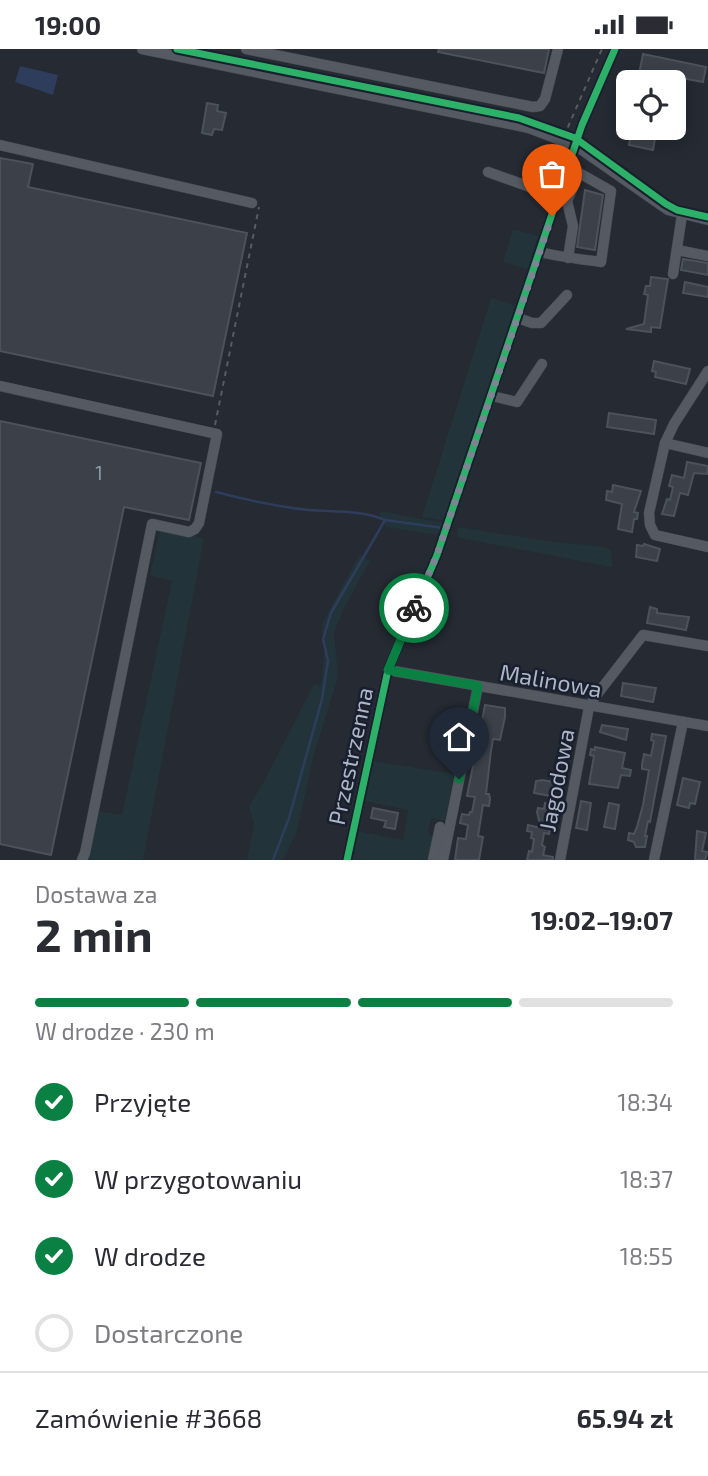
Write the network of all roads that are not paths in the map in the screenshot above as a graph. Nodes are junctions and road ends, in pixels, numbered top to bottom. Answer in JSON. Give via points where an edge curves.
{"nodes":[{"id":1,"x":142,"y":49,"type":"edge"},
{"id":2,"x":246,"y":49,"type":"edge"},
{"id":3,"x":558,"y":49,"type":"edge"},
{"id":4,"x":615,"y":49,"type":"edge"},
{"id":5,"x":572,"y":137,"type":"junction"},
{"id":6,"x":0,"y":145,"type":"edge"},
{"id":7,"x":488,"y":172,"type":"dead end"},
{"id":8,"x":558,"y":197,"type":"junction"},
{"id":9,"x":252,"y":202,"type":"road end"},
{"id":10,"x":682,"y":215,"type":"junction"},
{"id":11,"x":708,"y":220,"type":"edge"},
{"id":12,"x":677,"y":250,"type":"junction"},
{"id":13,"x":540,"y":252,"type":"junction"},
{"id":14,"x":708,"y":256,"type":"edge"},
{"id":15,"x":568,"y":258,"type":"junction"},
{"id":16,"x":673,"y":274,"type":"dead end"},
{"id":17,"x":567,"y":295,"type":"dead end"},
{"id":18,"x":518,"y":318,"type":"junction"},
{"id":19,"x":542,"y":364,"type":"dead end"},
{"id":20,"x":708,"y":371,"type":"edge"},
{"id":21,"x":0,"y":386,"type":"edge"},
{"id":22,"x":492,"y":396,"type":"junction"},
{"id":23,"x":665,"y":443,"type":"junction"},
{"id":24,"x":708,"y":453,"type":"edge"},
{"id":25,"x":708,"y":547,"type":"edge"},
{"id":26,"x":708,"y":646,"type":"edge"},
{"id":27,"x":388,"y":670,"type":"junction"},
{"id":28,"x":478,"y":686,"type":"junction"},
{"id":29,"x":589,"y":706,"type":"junction"},
{"id":30,"x":683,"y":722,"type":"junction"},
{"id":31,"x":708,"y":726,"type":"edge"},
{"id":32,"x":440,"y":827,"type":"dead end"},
{"id":33,"x":82,"y":860,"type":"edge"},
{"id":34,"x":347,"y":860,"type":"edge"},
{"id":35,"x":433,"y":860,"type":"edge"},
{"id":36,"x":443,"y":860,"type":"edge"},
{"id":37,"x":560,"y":860,"type":"edge"},
{"id":38,"x":654,"y":860,"type":"edge"}],
"edges":[{"from":1,"to":5,"type":"street"},
{"from":2,"to":3,"type":"street","via":[[537,107],[545,99]]},
{"from":4,"to":5,"type":"street","name":"Przestrzenna"},
{"from":5,"to":8,"type":"street","name":"Przestrzenna"},
{"from":5,"to":10,"type":"street","via":[[668,210]]},
{"from":6,"to":9,"type":"street"},
{"from":7,"to":8,"type":"street"},
{"from":8,"to":13,"type":"street","name":"Przestrzenna"},
{"from":10,"to":11,"type":"street"},
{"from":10,"to":12,"type":"street"},
{"from":12,"to":14,"type":"street"},
{"from":12,"to":16,"type":"street"},
{"from":13,"to":15,"type":"street"},
{"from":13,"to":18,"type":"street","name":"Przestrzenna"},
{"from":15,"to":15,"type":"street","via":[[601,263],[611,191],[582,174],[567,201],[573,226]]},
{"from":17,"to":18,"type":"street","via":[[541,323]]},
{"from":18,"to":22,"type":"street","name":"Przestrzenna"},
{"from":19,"to":22,"type":"street","via":[[517,401]]},
{"from":20,"to":23,"type":"street"},
{"from":21,"to":33,"type":"street","via":[[217,434],[195,530],[152,524]]},
{"from":22,"to":27,"type":"street","name":"Przestrzenna","via":[[437,555]]},
{"from":23,"to":24,"type":"street"},
{"from":23,"to":25,"type":"street","via":[[649,520],[652,531]]},
{"from":26,"to":29,"type":"street","via":[[643,635]]},
{"from":27,"to":28,"type":"street","name":"Malinowa"},
{"from":27,"to":34,"type":"street","name":"Przestrzenna"},
{"from":28,"to":29,"type":"street","name":"Malinowa"},
{"from":28,"to":36,"type":"street"},
{"from":29,"to":30,"type":"street","name":"Malinowa"},
{"from":29,"to":37,"type":"street","name":"Jagodowa"},
{"from":30,"to":31,"type":"street","name":"Malinowa"},
{"from":30,"to":38,"type":"street"},
{"from":32,"to":35,"type":"street"}]}
